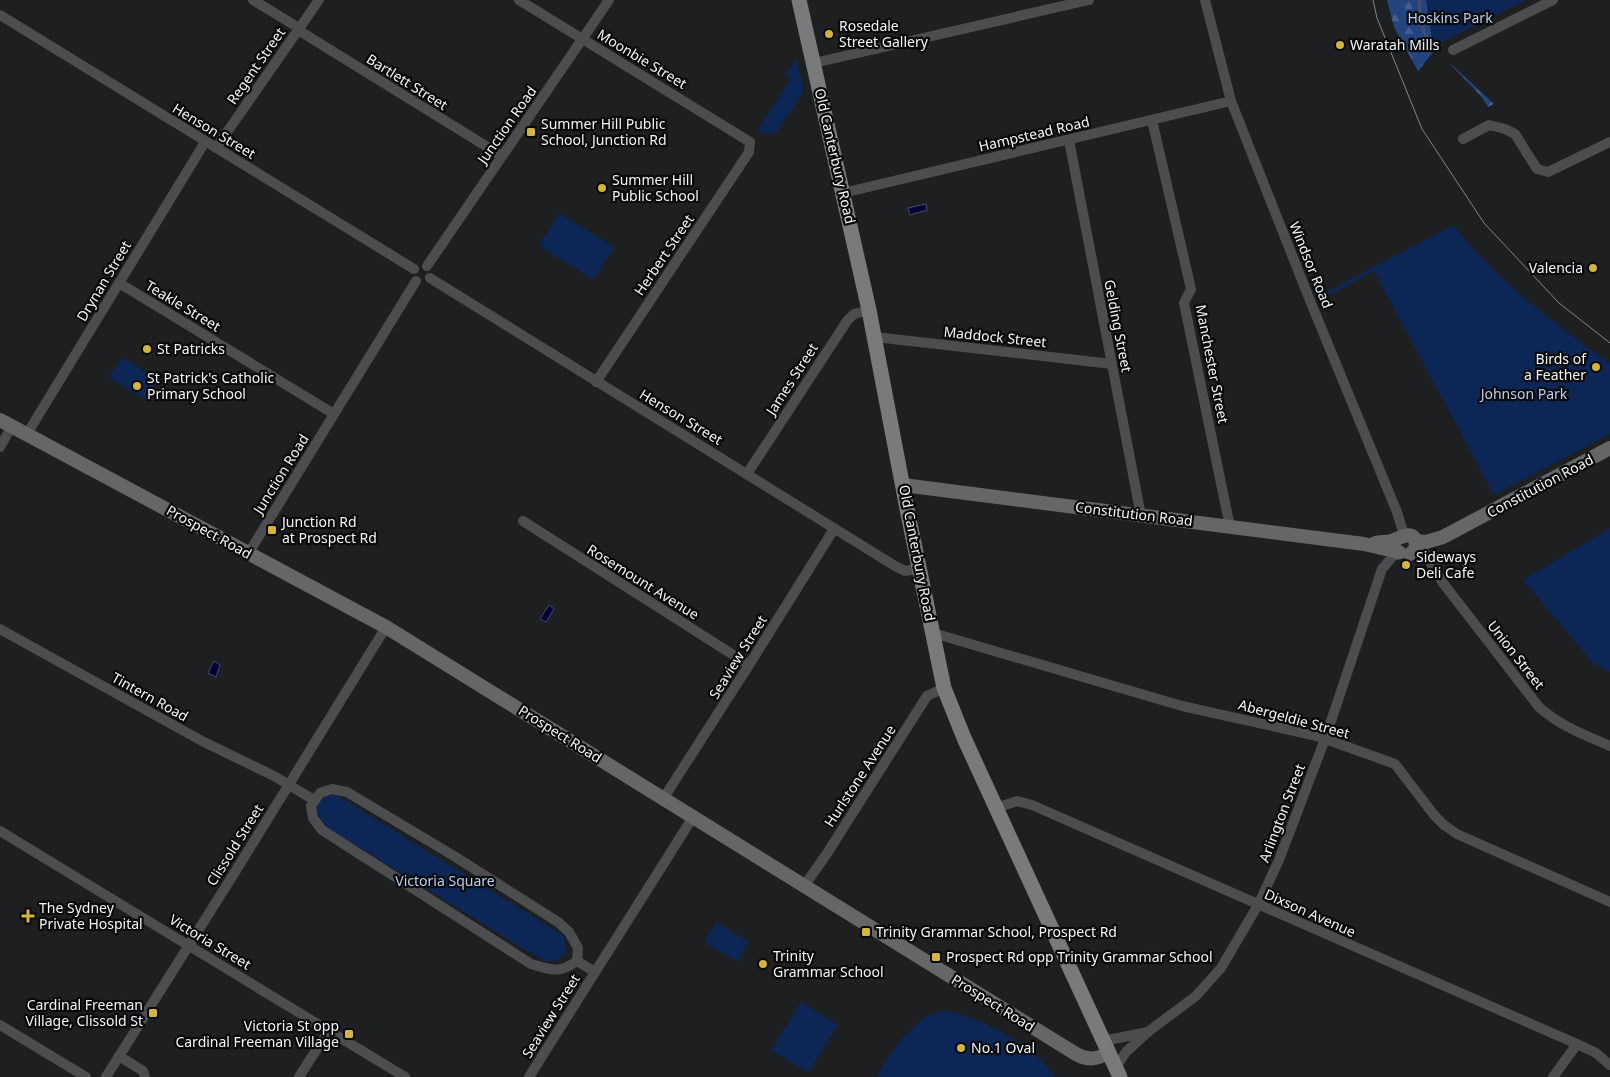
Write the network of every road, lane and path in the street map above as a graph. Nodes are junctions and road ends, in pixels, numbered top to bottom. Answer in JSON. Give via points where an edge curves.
{"nodes":[{"id":1,"x":253,"y":0,"type":"edge"},
{"id":2,"x":319,"y":0,"type":"edge"},
{"id":3,"x":519,"y":0,"type":"edge"},
{"id":4,"x":609,"y":0,"type":"edge"},
{"id":5,"x":799,"y":0,"type":"edge"},
{"id":6,"x":1089,"y":0,"type":"edge"},
{"id":7,"x":1205,"y":0,"type":"edge"},
{"id":8,"x":1553,"y":0,"type":"edge"},
{"id":9,"x":0,"y":16,"type":"edge"},
{"id":10,"x":298,"y":29,"type":"junction"},
{"id":11,"x":582,"y":39,"type":"junction"},
{"id":12,"x":1453,"y":50,"type":"dead end"},
{"id":13,"x":814,"y":63,"type":"junction"},
{"id":14,"x":1231,"y":102,"type":"junction"},
{"id":15,"x":1152,"y":120,"type":"junction"},
{"id":16,"x":1463,"y":139,"type":"dead end"},
{"id":17,"x":1069,"y":140,"type":"junction"},
{"id":18,"x":205,"y":142,"type":"junction"},
{"id":19,"x":750,"y":142,"type":"joint"},
{"id":20,"x":1610,"y":142,"type":"edge"},
{"id":21,"x":216,"y":148,"type":"junction"},
{"id":22,"x":502,"y":156,"type":"junction"},
{"id":23,"x":843,"y":193,"type":"junction"},
{"id":24,"x":427,"y":266,"type":"junction"},
{"id":25,"x":414,"y":269,"type":"junction"},
{"id":26,"x":430,"y":278,"type":"junction"},
{"id":27,"x":416,"y":281,"type":"junction"},
{"id":28,"x":119,"y":283,"type":"junction"},
{"id":29,"x":869,"y":310,"type":"junction"},
{"id":30,"x":875,"y":337,"type":"junction"},
{"id":31,"x":1112,"y":364,"type":"junction"},
{"id":32,"x":596,"y":382,"type":"junction"},
{"id":33,"x":334,"y":414,"type":"junction"},
{"id":34,"x":6,"y":423,"type":"edge"},
{"id":35,"x":27,"y":434,"type":"junction"},
{"id":36,"x":0,"y":447,"type":"edge"},
{"id":37,"x":1610,"y":448,"type":"edge"},
{"id":38,"x":747,"y":474,"type":"junction"},
{"id":39,"x":903,"y":485,"type":"junction"},
{"id":40,"x":1141,"y":516,"type":"junction"},
{"id":41,"x":523,"y":522,"type":"dead end"},
{"id":42,"x":1230,"y":527,"type":"junction"},
{"id":43,"x":834,"y":529,"type":"junction"},
{"id":44,"x":1383,"y":545,"type":"junction"},
{"id":45,"x":1408,"y":547,"type":"junction"},
{"id":46,"x":248,"y":554,"type":"junction"},
{"id":47,"x":920,"y":568,"type":"junction"},
{"id":48,"x":1382,"y":569,"type":"junction"},
{"id":49,"x":386,"y":627,"type":"junction"},
{"id":50,"x":0,"y":629,"type":"edge"},
{"id":51,"x":933,"y":634,"type":"junction"},
{"id":52,"x":749,"y":665,"type":"junction"},
{"id":53,"x":944,"y":688,"type":"junction"},
{"id":54,"x":1325,"y":739,"type":"junction"},
{"id":55,"x":1610,"y":746,"type":"edge"},
{"id":56,"x":288,"y":784,"type":"junction"},
{"id":57,"x":663,"y":799,"type":"junction"},
{"id":58,"x":314,"y":800,"type":"junction"},
{"id":59,"x":996,"y":808,"type":"junction"},
{"id":60,"x":693,"y":817,"type":"junction"},
{"id":61,"x":0,"y":831,"type":"edge"},
{"id":62,"x":804,"y":886,"type":"junction"},
{"id":63,"x":1610,"y":902,"type":"edge"},
{"id":64,"x":1258,"y":905,"type":"junction"},
{"id":65,"x":188,"y":944,"type":"junction"},
{"id":66,"x":577,"y":961,"type":"junction"},
{"id":67,"x":596,"y":972,"type":"junction"},
{"id":68,"x":0,"y":1025,"type":"edge"},
{"id":69,"x":329,"y":1030,"type":"junction"},
{"id":70,"x":1149,"y":1031,"type":"junction"},
{"id":71,"x":1577,"y":1044,"type":"junction"},
{"id":72,"x":1106,"y":1047,"type":"junction"},
{"id":73,"x":119,"y":1056,"type":"junction"},
{"id":74,"x":1610,"y":1065,"type":"edge"},
{"id":75,"x":1118,"y":1072,"type":"edge"},
{"id":76,"x":86,"y":1077,"type":"edge"},
{"id":77,"x":106,"y":1077,"type":"edge"},
{"id":78,"x":145,"y":1077,"type":"edge"},
{"id":79,"x":299,"y":1077,"type":"edge"},
{"id":80,"x":405,"y":1077,"type":"edge"},
{"id":81,"x":529,"y":1077,"type":"edge"},
{"id":82,"x":1553,"y":1077,"type":"edge"}],
"edges":[{"from":1,"to":10,"type":"street","name":"Bartlett Street"},
{"from":2,"to":10,"type":"street","name":"Regent Street"},
{"from":3,"to":11,"type":"street","name":"Moonbie Street"},
{"from":4,"to":11,"type":"street","name":"Junction Road"},
{"from":5,"to":13,"type":"main road","name":"Old Canterbury Road"},
{"from":6,"to":13,"type":"street"},
{"from":7,"to":14,"type":"street","name":"Windsor Road"},
{"from":8,"to":12,"type":"street"},
{"from":9,"to":18,"type":"street","name":"Henson Street"},
{"from":10,"to":21,"type":"street","name":"Regent Street"},
{"from":10,"to":22,"type":"street","name":"Bartlett Street"},
{"from":11,"to":19,"type":"street","name":"Moonbie Street"},
{"from":11,"to":22,"type":"street","name":"Junction Road"},
{"from":13,"to":23,"type":"main road","name":"Old Canterbury Road"},
{"from":14,"to":15,"type":"street","name":"Hampstead Road"},
{"from":14,"to":45,"type":"street","name":"Windsor Road","via":[[1397,512]]},
{"from":15,"to":17,"type":"street","name":"Hampstead Road"},
{"from":15,"to":42,"type":"street","name":"Manchester Street","via":[[1191,289],[1184,303]]},
{"from":16,"to":20,"type":"street","via":[[1489,125],[1505,128],[1515,134],[1542,172]]},
{"from":17,"to":23,"type":"street","name":"Hampstead Road"},
{"from":17,"to":31,"type":"street","name":"Gelding Street"},
{"from":18,"to":21,"type":"street","name":"Henson Street"},
{"from":18,"to":28,"type":"street","name":"Drynan Street"},
{"from":19,"to":32,"type":"street","name":"Herbert Street","via":[[749,152]]},
{"from":21,"to":25,"type":"street","name":"Henson Street"},
{"from":22,"to":24,"type":"street","name":"Junction Road"},
{"from":23,"to":29,"type":"main road","name":"Old Canterbury Road"},
{"from":24,"to":25,"type":"street","via":[[421,264]]},
{"from":24,"to":26,"type":"street"},
{"from":25,"to":27,"type":"street"},
{"from":26,"to":27,"type":"street","via":[[424,282]]},
{"from":26,"to":32,"type":"street","name":"Henson Street"},
{"from":27,"to":33,"type":"street","name":"Junction Road"},
{"from":28,"to":33,"type":"street","name":"Teakle Street"},
{"from":28,"to":35,"type":"street","name":"Drynan Street"},
{"from":29,"to":30,"type":"main road","name":"Old Canterbury Road"},
{"from":29,"to":38,"type":"street","name":"James Street","via":[[854,314],[847,321]]},
{"from":30,"to":31,"type":"street","name":"Maddock Street"},
{"from":30,"to":39,"type":"main road","name":"Old Canterbury Road"},
{"from":31,"to":40,"type":"street","name":"Gelding Street"},
{"from":32,"to":38,"type":"street","name":"Henson Street"},
{"from":33,"to":46,"type":"street","name":"Junction Road"},
{"from":34,"to":35,"type":"street","name":"Prospect Road"},
{"from":34,"to":36,"type":"street"},
{"from":35,"to":46,"type":"street","name":"Prospect Road"},
{"from":37,"to":45,"type":"street","name":"Constitution Road","via":[[1443,537]]},
{"from":38,"to":43,"type":"street","name":"Henson Street"},
{"from":39,"to":40,"type":"street","name":"Constitution Road"},
{"from":39,"to":47,"type":"main road","name":"Old Canterbury Road"},
{"from":40,"to":42,"type":"street","name":"Constitution Road"},
{"from":41,"to":52,"type":"street","name":"Rosemount Avenue"},
{"from":42,"to":44,"type":"street","name":"Constitution Road"},
{"from":43,"to":47,"type":"street","name":"Henson Street","via":[[901,570]]},
{"from":43,"to":52,"type":"street","name":"Seaview Street"},
{"from":44,"to":45,"type":"street","name":"Constitution Road"},
{"from":44,"to":48,"type":"street","name":"Arlington Street"},
{"from":45,"to":48,"type":"street","via":[[1393,556]]},
{"from":45,"to":55,"type":"street","name":"Union Street","via":[[1443,583],[1539,707],[1565,726]]},
{"from":46,"to":49,"type":"street","name":"Prospect Road"},
{"from":47,"to":51,"type":"main road","name":"Old Canterbury Road"},
{"from":48,"to":54,"type":"street","name":"Arlington Street"},
{"from":49,"to":56,"type":"street","name":"Clissold Street"},
{"from":49,"to":57,"type":"street","name":"Prospect Road"},
{"from":50,"to":56,"type":"street","name":"Tintern Road","via":[[202,741]]},
{"from":51,"to":53,"type":"main road","name":"Old Canterbury Road"},
{"from":51,"to":54,"type":"street","name":"Abergeldie Street","via":[[1182,706]]},
{"from":52,"to":57,"type":"street","name":"Seaview Street"},
{"from":53,"to":59,"type":"main road","name":"Old Canterbury Road","via":[[956,722]]},
{"from":53,"to":62,"type":"street","name":"Hurlstone Avenue","via":[[928,696]]},
{"from":54,"to":63,"type":"street","name":"Abergeldie Street","via":[[1395,764],[1434,815],[1457,834]]},
{"from":54,"to":64,"type":"street","name":"Arlington Street","via":[[1279,860]]},
{"from":56,"to":58,"type":"street"},
{"from":56,"to":65,"type":"street","name":"Clissold Street"},
{"from":57,"to":60,"type":"street","name":"Prospect Road"},
{"from":58,"to":66,"type":"street","via":[[320,793],[332,789],[347,792],[454,856],[558,922],[569,932],[578,948]]},
{"from":58,"to":66,"type":"street","via":[[311,806],[313,818],[322,830],[532,964],[551,970],[566,969]]},
{"from":59,"to":64,"type":"street","name":"Dixson Avenue","via":[[1012,801],[1022,801]]},
{"from":59,"to":72,"type":"main road","name":"Old Canterbury Road"},
{"from":60,"to":62,"type":"street","name":"Prospect Road"},
{"from":60,"to":67,"type":"street","name":"Seaview Street"},
{"from":61,"to":65,"type":"street","name":"Victoria Street"},
{"from":62,"to":72,"type":"street","name":"Prospect Road","via":[[1082,1057],[1093,1060]]},
{"from":64,"to":70,"type":"street","name":"Arlington Street","via":[[1221,968],[1196,996]]},
{"from":64,"to":71,"type":"street","name":"Dixson Avenue"},
{"from":65,"to":69,"type":"street","name":"Victoria Street"},
{"from":65,"to":73,"type":"street","name":"Clissold Street"},
{"from":66,"to":67,"type":"street"},
{"from":67,"to":81,"type":"street","name":"Seaview Street"},
{"from":68,"to":76,"type":"street"},
{"from":69,"to":79,"type":"street"},
{"from":69,"to":80,"type":"street","name":"Victoria Street"},
{"from":70,"to":72,"type":"street","name":"Arlington Street"},
{"from":70,"to":75,"type":"street","name":"Arlington Street","via":[[1126,1052]]},
{"from":71,"to":74,"type":"street","name":"Dixson Avenue"},
{"from":71,"to":82,"type":"street"},
{"from":72,"to":75,"type":"main road","name":"Old Canterbury Road"},
{"from":73,"to":77,"type":"street","name":"Clissold Street"},
{"from":73,"to":78,"type":"street","via":[[143,1071]]}]}
